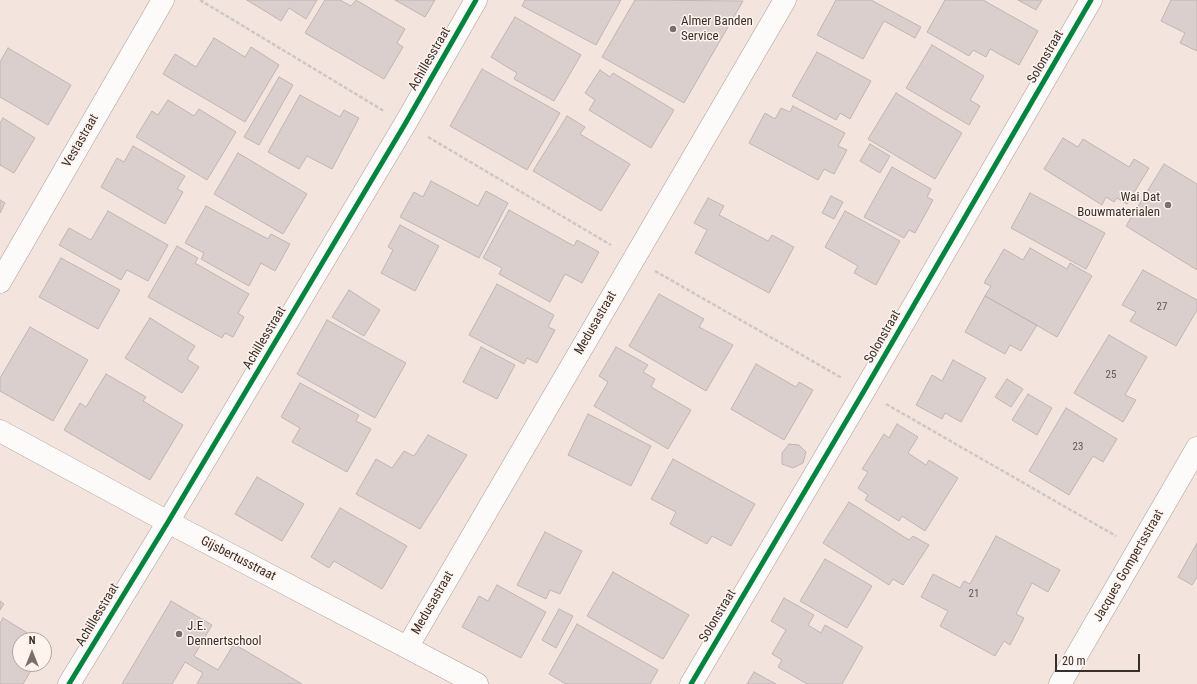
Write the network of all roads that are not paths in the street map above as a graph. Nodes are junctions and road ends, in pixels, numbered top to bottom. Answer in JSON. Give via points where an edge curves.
{"nodes":[{"id":1,"x":163,"y":0,"type":"edge"},
{"id":2,"x":476,"y":0,"type":"edge"},
{"id":3,"x":785,"y":0,"type":"edge"},
{"id":4,"x":1091,"y":0,"type":"edge"},
{"id":5,"x":0,"y":282,"type":"edge"},
{"id":6,"x":0,"y":431,"type":"edge"},
{"id":7,"x":1197,"y":448,"type":"edge"},
{"id":8,"x":168,"y":522,"type":"junction"},
{"id":9,"x":408,"y":646,"type":"junction"},
{"id":10,"x":69,"y":684,"type":"edge"},
{"id":11,"x":477,"y":684,"type":"edge"},
{"id":12,"x":691,"y":684,"type":"edge"},
{"id":13,"x":1060,"y":684,"type":"edge"}],
"edges":[{"from":1,"to":5,"type":"street","name":"Vestastraat"},
{"from":2,"to":8,"type":"street","name":"Achillesstraat"},
{"from":3,"to":9,"type":"street","name":"Medusastraat"},
{"from":4,"to":12,"type":"street","name":"Solonstraat"},
{"from":6,"to":8,"type":"street","name":"Gijsbertusstraat"},
{"from":7,"to":13,"type":"street","name":"Jacques Gompertsstraat"},
{"from":8,"to":9,"type":"street","name":"Gijsbertusstraat"},
{"from":8,"to":10,"type":"street","name":"Achillesstraat"},
{"from":9,"to":11,"type":"street","name":"Gijsbertusstraat"}]}
